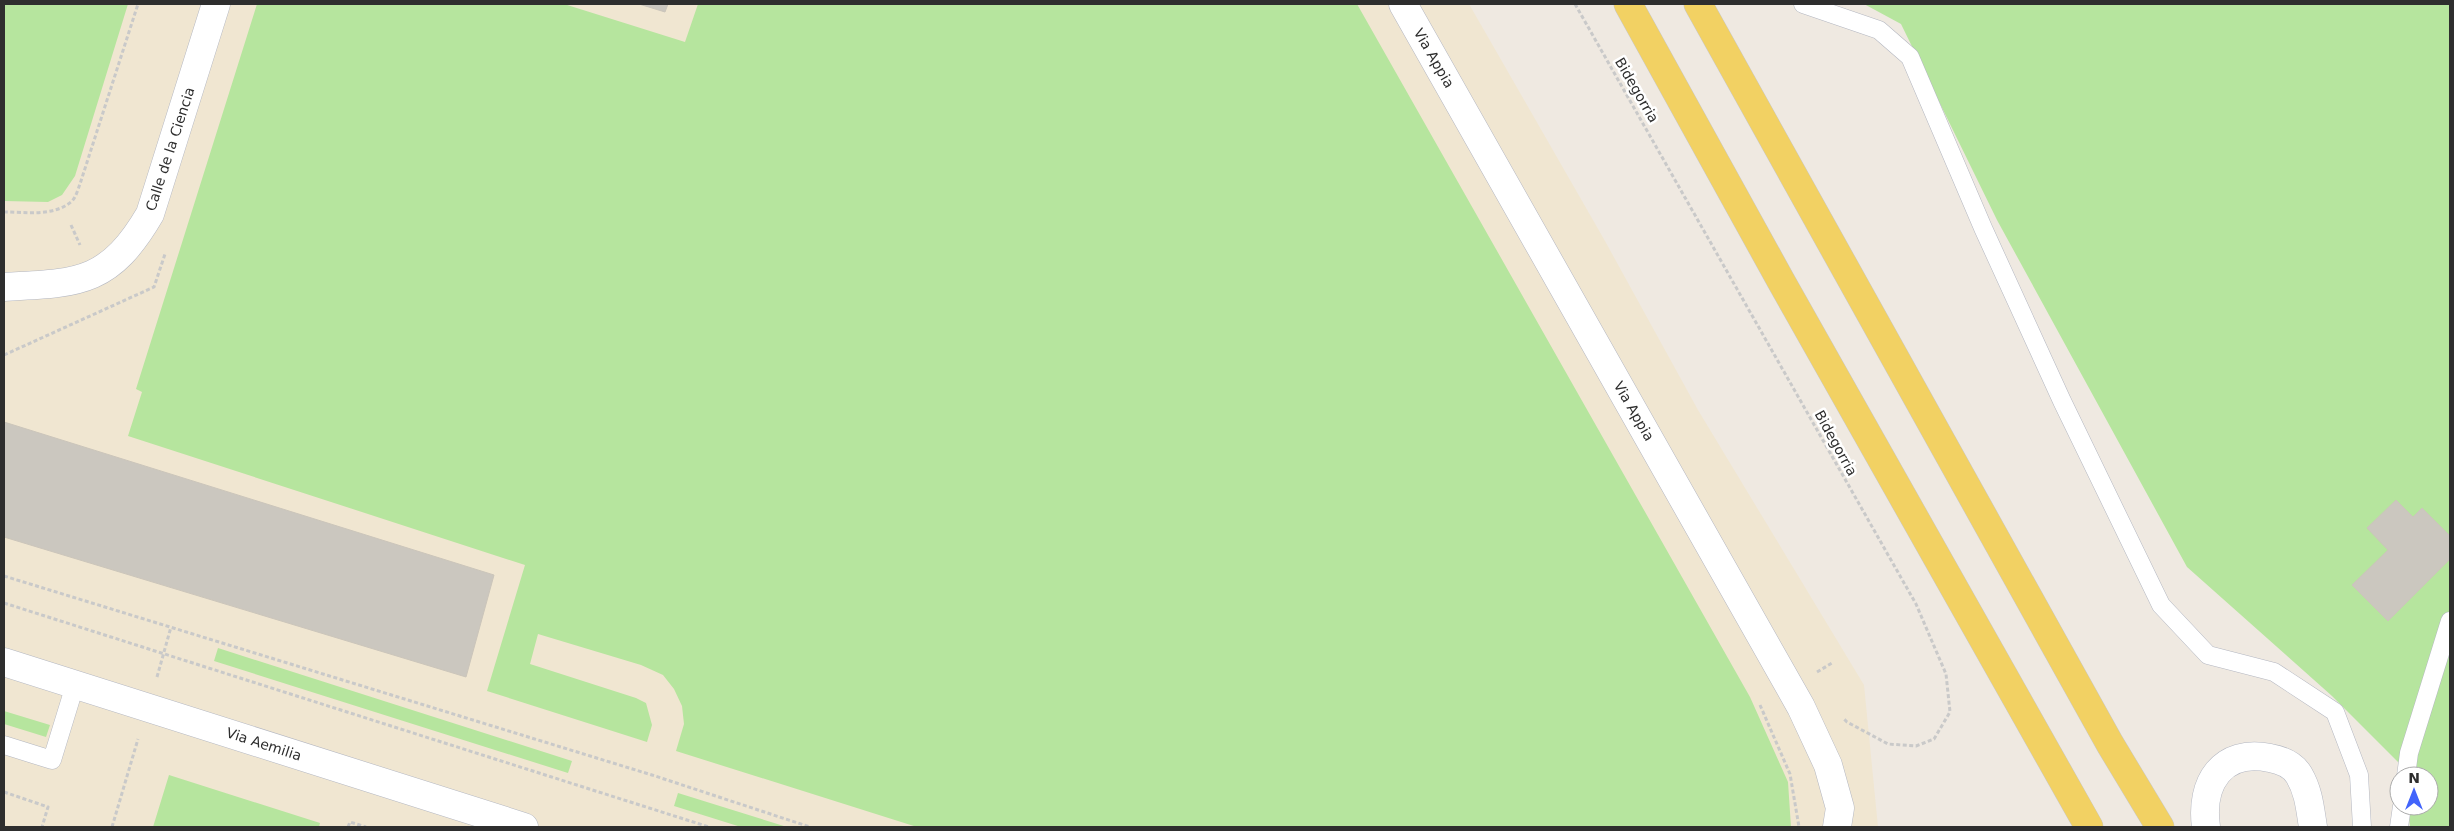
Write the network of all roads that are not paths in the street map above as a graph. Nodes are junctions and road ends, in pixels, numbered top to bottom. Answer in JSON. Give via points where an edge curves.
{"nodes":[{"id":1,"x":216,"y":4,"type":"edge"},
{"id":2,"x":1403,"y":4,"type":"edge"},
{"id":3,"x":1628,"y":4,"type":"edge"},
{"id":4,"x":1698,"y":4,"type":"edge"},
{"id":5,"x":1803,"y":4,"type":"edge"},
{"id":6,"x":4,"y":287,"type":"edge"},
{"id":7,"x":2450,"y":620,"type":"edge"},
{"id":8,"x":4,"y":662,"type":"edge"},
{"id":9,"x":75,"y":685,"type":"junction"},
{"id":10,"x":4,"y":744,"type":"edge"},
{"id":11,"x":2407,"y":766,"type":"edge"},
{"id":12,"x":524,"y":827,"type":"edge"},
{"id":13,"x":1837,"y":827,"type":"edge"},
{"id":14,"x":2089,"y":827,"type":"edge"},
{"id":15,"x":2160,"y":827,"type":"edge"},
{"id":16,"x":2206,"y":827,"type":"edge"},
{"id":17,"x":2313,"y":827,"type":"edge"},
{"id":18,"x":2362,"y":827,"type":"edge"}],
"edges":[{"from":1,"to":6,"type":"street","name":"Calle de la Ciencia","via":[[150,214],[136,239],[119,258],[94,275],[60,284]]},
{"from":2,"to":13,"type":"street","name":"Via Appia","via":[[1801,707],[1828,765],[1840,808]]},
{"from":3,"to":14,"type":"main road"},
{"from":4,"to":15,"type":"main road","via":[[2037,614]]},
{"from":5,"to":18,"type":"lane","via":[[1879,30],[1910,57],[2062,401],[2161,605],[2208,655],[2274,672],[2335,712],[2359,775]]},
{"from":7,"to":11,"type":"lane"},
{"from":8,"to":9,"type":"street","name":"Via Aemilia"},
{"from":9,"to":10,"type":"lane","via":[[52,760]]},
{"from":9,"to":12,"type":"street","name":"Via Aemilia"},
{"from":16,"to":17,"type":"street","via":[[2205,797],[2212,780],[2223,765],[2257,755],[2282,760],[2298,773],[2309,795]]}]}
